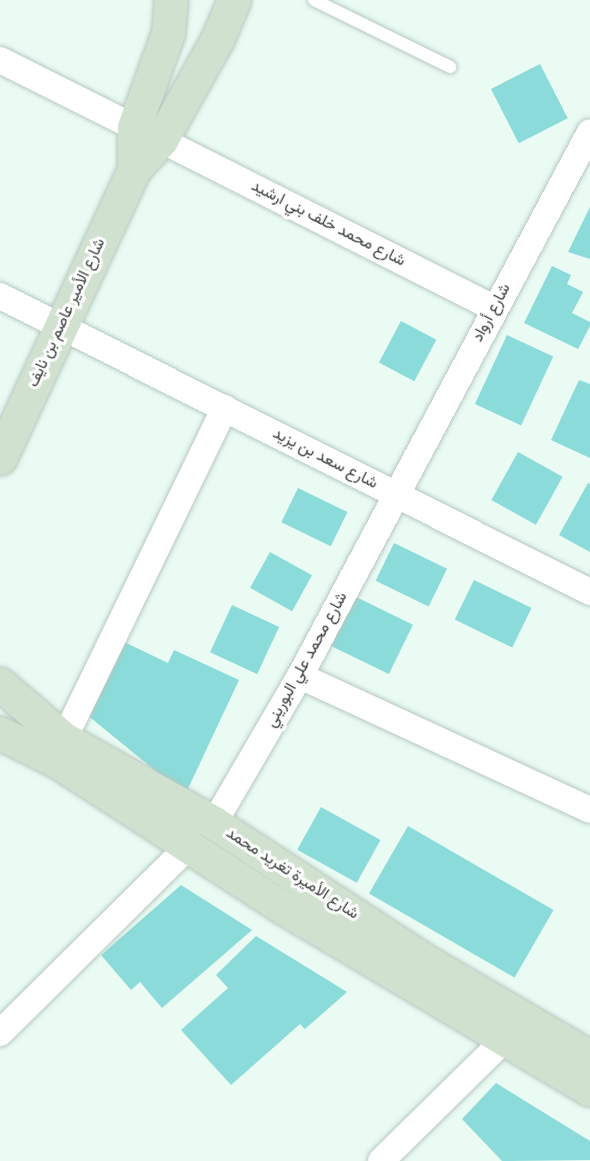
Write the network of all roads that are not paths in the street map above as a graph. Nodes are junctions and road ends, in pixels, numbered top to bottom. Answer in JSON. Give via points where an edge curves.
{"nodes":[{"id":1,"x":171,"y":0,"type":"edge"},
{"id":2,"x":234,"y":0,"type":"edge"},
{"id":3,"x":314,"y":0,"type":"edge"},
{"id":4,"x":0,"y":60,"type":"edge"},
{"id":5,"x":450,"y":67,"type":"dead end"},
{"id":6,"x":590,"y":132,"type":"edge"},
{"id":7,"x":147,"y":134,"type":"junction"},
{"id":8,"x":0,"y":296,"type":"edge"},
{"id":9,"x":494,"y":308,"type":"junction"},
{"id":10,"x":60,"y":327,"type":"junction"},
{"id":11,"x":225,"y":408,"type":"junction"},
{"id":12,"x":0,"y":458,"type":"edge"},
{"id":13,"x":395,"y":495,"type":"junction"},
{"id":14,"x":590,"y":592,"type":"edge"},
{"id":15,"x":300,"y":676,"type":"junction"},
{"id":16,"x":0,"y":684,"type":"edge"},
{"id":17,"x":0,"y":733,"type":"edge"},
{"id":18,"x":64,"y":739,"type":"junction"},
{"id":19,"x":590,"y":810,"type":"edge"},
{"id":20,"x":214,"y":823,"type":"junction"},
{"id":21,"x":187,"y":848,"type":"junction"},
{"id":22,"x":0,"y":1033,"type":"edge"},
{"id":23,"x":506,"y":1038,"type":"junction"},
{"id":24,"x":587,"y":1051,"type":"edge"},
{"id":25,"x":590,"y":1090,"type":"edge"},
{"id":26,"x":381,"y":1161,"type":"edge"}],
"edges":[{"from":1,"to":7,"type":"street","name":"شارع الأمير عاصم بن نايف"},
{"from":2,"to":7,"type":"street","name":"شارع الأمير عاصم بن نايف","via":[[217,40]]},
{"from":3,"to":5,"type":"lane"},
{"from":4,"to":7,"type":"street","name":"شارع محمد خلف بني ارشيد"},
{"from":6,"to":9,"type":"street","name":"شارع أرواد"},
{"from":7,"to":9,"type":"street","name":"شارع محمد خلف بني ارشيد"},
{"from":7,"to":10,"type":"street","name":"شارع الأمير عاصم بن نايف"},
{"from":8,"to":10,"type":"street","name":"شارع سعد بن يزيد"},
{"from":9,"to":13,"type":"street","name":"شارع أرواد"},
{"from":10,"to":11,"type":"street","name":"شارع سعد بن يزيد"},
{"from":10,"to":12,"type":"street","name":"شارع الأمير عاصم بن نايف"},
{"from":11,"to":13,"type":"street","name":"شارع سعد بن يزيد"},
{"from":11,"to":18,"type":"street"},
{"from":13,"to":14,"type":"street","name":"شارع سعد بن يزيد"},
{"from":13,"to":15,"type":"street","name":"شارع محمد علي البوريني"},
{"from":15,"to":19,"type":"street"},
{"from":15,"to":20,"type":"street","name":"شارع محمد علي البوريني"},
{"from":16,"to":18,"type":"street","name":"شارع الأميرة تغريد محمد"},
{"from":17,"to":21,"type":"street","name":"شارع الأميرة تغريد محمد","via":[[58,762]]},
{"from":18,"to":20,"type":"street","name":"شارع الأميرة تغريد محمد"},
{"from":20,"to":24,"type":"street","name":"شارع الأميرة تغريد محمد","via":[[419,957]]},
{"from":21,"to":22,"type":"street"},
{"from":21,"to":23,"type":"street","name":"شارع الأميرة تغريد محمد"},
{"from":23,"to":25,"type":"street","name":"شارع الأميرة تغريد محمد"},
{"from":23,"to":26,"type":"street"}]}
